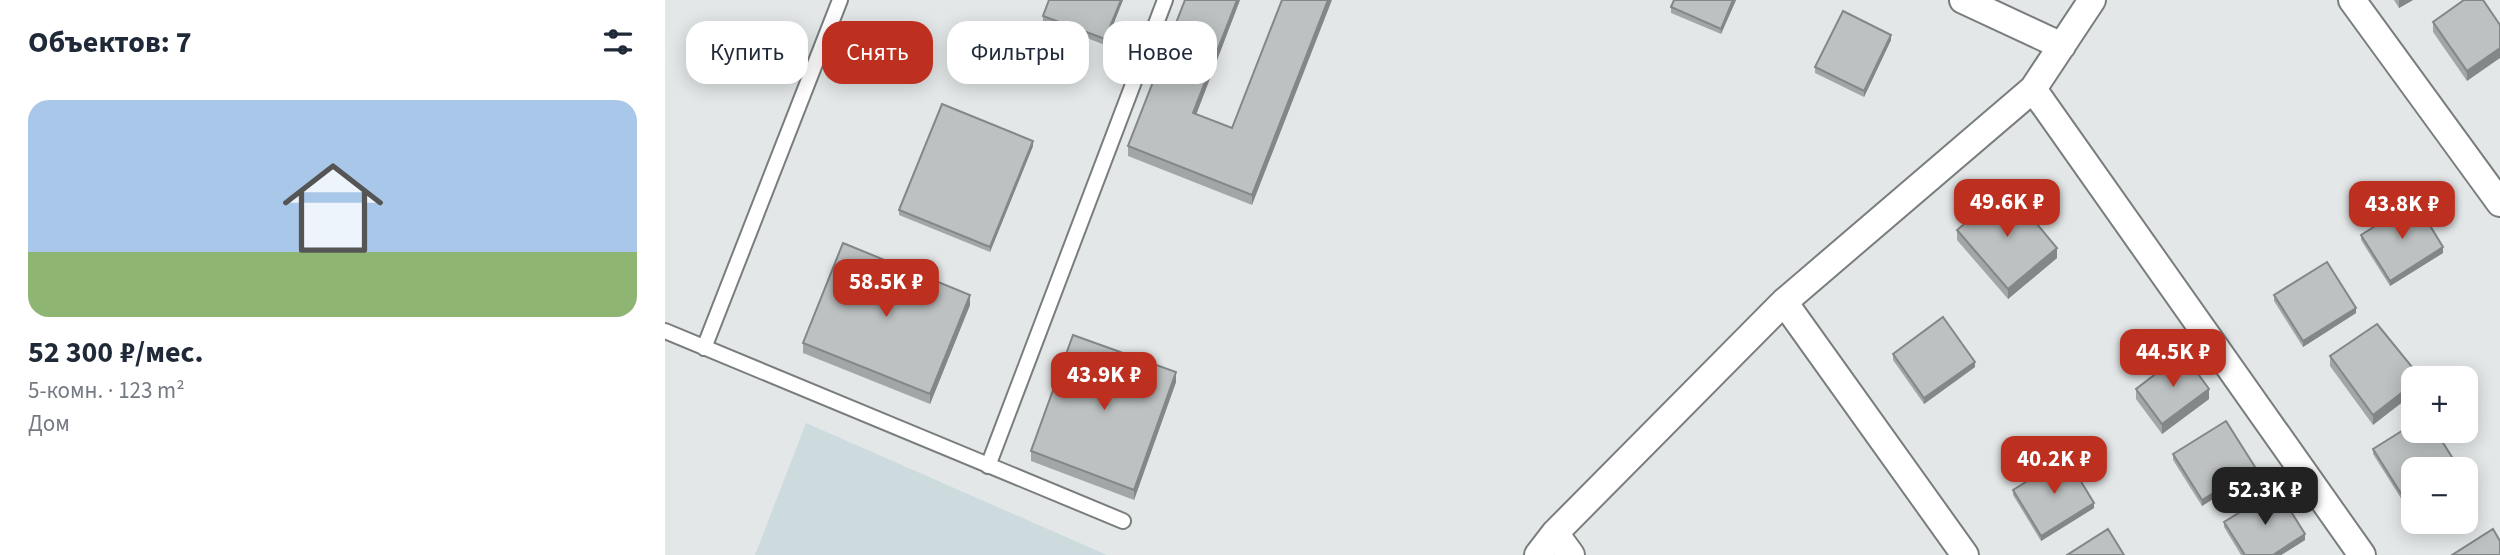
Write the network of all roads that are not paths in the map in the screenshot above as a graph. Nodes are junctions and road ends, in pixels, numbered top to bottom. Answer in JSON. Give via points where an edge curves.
{"nodes":[{"id":1,"x":841,"y":0,"type":"edge"},
{"id":2,"x":1164,"y":0,"type":"edge"},
{"id":3,"x":1963,"y":0,"type":"edge"},
{"id":4,"x":2092,"y":0,"type":"edge"},
{"id":5,"x":2352,"y":0,"type":"edge"},
{"id":6,"x":2062,"y":46,"type":"junction"},
{"id":7,"x":2033,"y":89,"type":"junction"},
{"id":8,"x":2500,"y":204,"type":"edge"},
{"id":9,"x":1784,"y":302,"type":"junction"},
{"id":10,"x":665,"y":331,"type":"edge"},
{"id":11,"x":704,"y":348,"type":"junction"},
{"id":12,"x":988,"y":466,"type":"junction"},
{"id":13,"x":1123,"y":522,"type":"dead end"},
{"id":14,"x":1555,"y":533,"type":"junction"},
{"id":15,"x":1538,"y":555,"type":"edge"},
{"id":16,"x":1571,"y":555,"type":"edge"},
{"id":17,"x":1965,"y":555,"type":"edge"},
{"id":18,"x":2362,"y":555,"type":"edge"}],
"edges":[{"from":1,"to":11,"type":"lane"},
{"from":2,"to":12,"type":"lane"},
{"from":3,"to":6,"type":"street"},
{"from":4,"to":6,"type":"street"},
{"from":5,"to":8,"type":"street"},
{"from":6,"to":7,"type":"street"},
{"from":7,"to":9,"type":"street"},
{"from":7,"to":18,"type":"street"},
{"from":9,"to":14,"type":"street"},
{"from":9,"to":17,"type":"street"},
{"from":10,"to":11,"type":"lane"},
{"from":11,"to":12,"type":"lane"},
{"from":12,"to":13,"type":"lane"},
{"from":14,"to":15,"type":"street"},
{"from":14,"to":16,"type":"street"}]}
